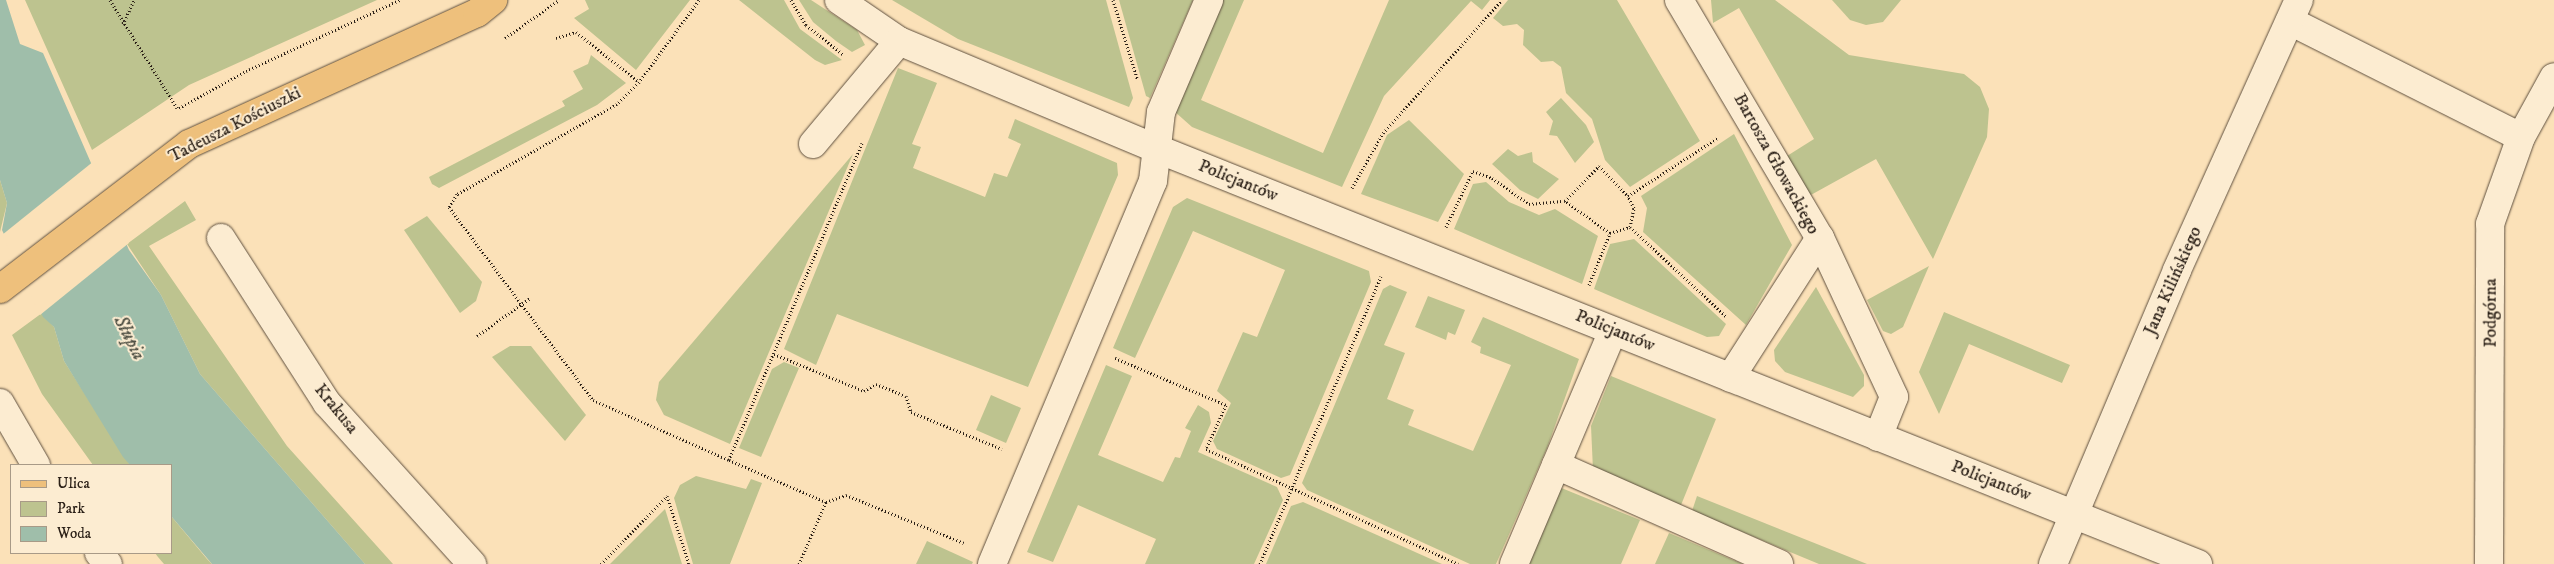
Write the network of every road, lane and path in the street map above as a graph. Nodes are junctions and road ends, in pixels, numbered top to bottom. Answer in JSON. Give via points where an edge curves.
{"nodes":[{"id":1,"x":110,"y":0,"type":"edge"},
{"id":2,"x":134,"y":0,"type":"edge"},
{"id":3,"x":400,"y":0,"type":"edge"},
{"id":4,"x":493,"y":0,"type":"edge"},
{"id":5,"x":699,"y":0,"type":"edge"},
{"id":6,"x":839,"y":0,"type":"edge"},
{"id":7,"x":1113,"y":0,"type":"edge"},
{"id":8,"x":1209,"y":0,"type":"edge"},
{"id":9,"x":1502,"y":0,"type":"edge"},
{"id":10,"x":1679,"y":0,"type":"edge"},
{"id":11,"x":2295,"y":10,"type":"edge"},
{"id":12,"x":123,"y":24,"type":"junction"},
{"id":13,"x":556,"y":38,"type":"dead end"},
{"id":14,"x":899,"y":41,"type":"junction"},
{"id":15,"x":2554,"y":76,"type":"edge"},
{"id":16,"x":639,"y":82,"type":"junction"},
{"id":17,"x":172,"y":93,"type":"dead end"},
{"id":18,"x":179,"y":108,"type":"dead end"},
{"id":19,"x":1161,"y":112,"type":"junction"},
{"id":20,"x":1750,"y":117,"type":"junction"},
{"id":21,"x":865,"y":136,"type":"dead end"},
{"id":22,"x":2521,"y":137,"type":"junction"},
{"id":23,"x":813,"y":144,"type":"dead end"},
{"id":24,"x":1155,"y":148,"type":"junction"},
{"id":25,"x":1628,"y":196,"type":"junction"},
{"id":26,"x":1565,"y":201,"type":"junction"},
{"id":27,"x":1335,"y":219,"type":"junction"},
{"id":28,"x":1630,"y":228,"type":"junction"},
{"id":29,"x":1610,"y":233,"type":"junction"},
{"id":30,"x":221,"y":238,"type":"dead end"},
{"id":31,"x":1820,"y":238,"type":"junction"},
{"id":32,"x":1395,"y":243,"type":"junction"},
{"id":33,"x":1431,"y":258,"type":"junction"},
{"id":34,"x":1,"y":289,"type":"edge"},
{"id":35,"x":530,"y":298,"type":"dead end"},
{"id":36,"x":520,"y":304,"type":"junction"},
{"id":37,"x":1576,"y":316,"type":"junction"},
{"id":38,"x":1614,"y":331,"type":"junction"},
{"id":39,"x":477,"y":336,"type":"dead end"},
{"id":40,"x":1754,"y":341,"type":"junction"},
{"id":41,"x":1083,"y":345,"type":"junction"},
{"id":42,"x":774,"y":354,"type":"junction"},
{"id":43,"x":1730,"y":378,"type":"junction"},
{"id":44,"x":0,"y":403,"type":"edge"},
{"id":45,"x":1878,"y":437,"type":"junction"},
{"id":46,"x":1011,"y":453,"type":"dead end"},
{"id":47,"x":729,"y":460,"type":"junction"},
{"id":48,"x":35,"y":464,"type":"edge"},
{"id":49,"x":1556,"y":465,"type":"junction"},
{"id":50,"x":1292,"y":487,"type":"junction"},
{"id":51,"x":826,"y":502,"type":"junction"},
{"id":52,"x":2074,"y":514,"type":"junction"},
{"id":53,"x":100,"y":554,"type":"edge"},
{"id":54,"x":993,"y":560,"type":"edge"},
{"id":55,"x":108,"y":564,"type":"edge"},
{"id":56,"x":472,"y":564,"type":"edge"},
{"id":57,"x":601,"y":564,"type":"edge"},
{"id":58,"x":689,"y":564,"type":"edge"},
{"id":59,"x":799,"y":564,"type":"edge"},
{"id":60,"x":1260,"y":564,"type":"edge"},
{"id":61,"x":1458,"y":564,"type":"edge"},
{"id":62,"x":1514,"y":564,"type":"edge"},
{"id":63,"x":1779,"y":564,"type":"edge"},
{"id":64,"x":2053,"y":564,"type":"edge"},
{"id":65,"x":2198,"y":564,"type":"edge"},
{"id":66,"x":2490,"y":564,"type":"edge"}],
"edges":[{"from":1,"to":12,"type":"path"},
{"from":2,"to":12,"type":"path"},
{"from":3,"to":18,"type":"path","via":[[246,71]]},
{"from":4,"to":34,"type":"main road","name":"Tadeusza Kościuszki","via":[[477,13],[189,144]]},
{"from":5,"to":16,"type":"path"},
{"from":6,"to":14,"type":"street","name":"Policjantów"},
{"from":7,"to":19,"type":"path","via":[[1145,106]]},
{"from":8,"to":19,"type":"street"},
{"from":9,"to":27,"type":"path","via":[[1383,132]]},
{"from":10,"to":20,"type":"street","name":"Bartosza Głowackiego"},
{"from":11,"to":22,"type":"street"},
{"from":11,"to":52,"type":"street","name":"Jana Kilińskiego"},
{"from":12,"to":17,"type":"path"},
{"from":13,"to":16,"type":"path","via":[[570,32],[584,36]]},
{"from":14,"to":23,"type":"street"},
{"from":14,"to":24,"type":"street","name":"Policjantów"},
{"from":15,"to":22,"type":"street","name":"Podgórna"},
{"from":16,"to":36,"type":"path","via":[[600,116],[451,200],[450,213]]},
{"from":19,"to":24,"type":"street"},
{"from":20,"to":25,"type":"path"},
{"from":20,"to":31,"type":"street","name":"Bartosza Głowackiego"},
{"from":21,"to":42,"type":"path"},
{"from":22,"to":66,"type":"street","name":"Podgórna","via":[[2490,224]]},
{"from":24,"to":27,"type":"street","name":"Policjantów"},
{"from":24,"to":41,"type":"street","via":[[1153,181]]},
{"from":25,"to":26,"type":"path","via":[[1599,166]]},
{"from":25,"to":28,"type":"path","via":[[1634,208]]},
{"from":26,"to":29,"type":"path"},
{"from":26,"to":33,"type":"path","via":[[1529,204],[1492,178],[1473,171]]},
{"from":27,"to":32,"type":"street","name":"Policjantów"},
{"from":28,"to":29,"type":"path"},
{"from":28,"to":40,"type":"path"},
{"from":29,"to":37,"type":"path"},
{"from":30,"to":56,"type":"street","name":"Krakusa","via":[[327,403]]},
{"from":31,"to":40,"type":"street","name":"Bartosza Głowackiego"},
{"from":31,"to":45,"type":"street","via":[[1894,397]]},
{"from":32,"to":33,"type":"street","name":"Policjantów"},
{"from":32,"to":50,"type":"path"},
{"from":33,"to":37,"type":"street","name":"Policjantów"},
{"from":35,"to":36,"type":"path"},
{"from":36,"to":39,"type":"path"},
{"from":36,"to":47,"type":"path","via":[[593,400]]},
{"from":37,"to":38,"type":"street","name":"Policjantów"},
{"from":38,"to":43,"type":"street","name":"Policjantów"},
{"from":38,"to":49,"type":"street"},
{"from":40,"to":43,"type":"street","name":"Bartosza Głowackiego"},
{"from":41,"to":50,"type":"path","via":[[1226,405],[1206,449]]},
{"from":41,"to":54,"type":"street"},
{"from":42,"to":46,"type":"path","via":[[864,391],[876,384],[906,396],[911,412]]},
{"from":42,"to":47,"type":"path"},
{"from":43,"to":45,"type":"street","name":"Policjantów"},
{"from":44,"to":48,"type":"street"},
{"from":45,"to":52,"type":"street","name":"Policjantów"},
{"from":47,"to":51,"type":"path"},
{"from":49,"to":62,"type":"street"},
{"from":49,"to":63,"type":"street"},
{"from":50,"to":60,"type":"path"},
{"from":50,"to":61,"type":"path"},
{"from":51,"to":54,"type":"path","via":[[846,495]]},
{"from":51,"to":59,"type":"path"},
{"from":52,"to":64,"type":"street","name":"Jana Kilińskiego"},
{"from":52,"to":65,"type":"street","name":"Policjantów"},
{"from":53,"to":55,"type":"street"},
{"from":57,"to":58,"type":"path","via":[[668,496]]}]}
